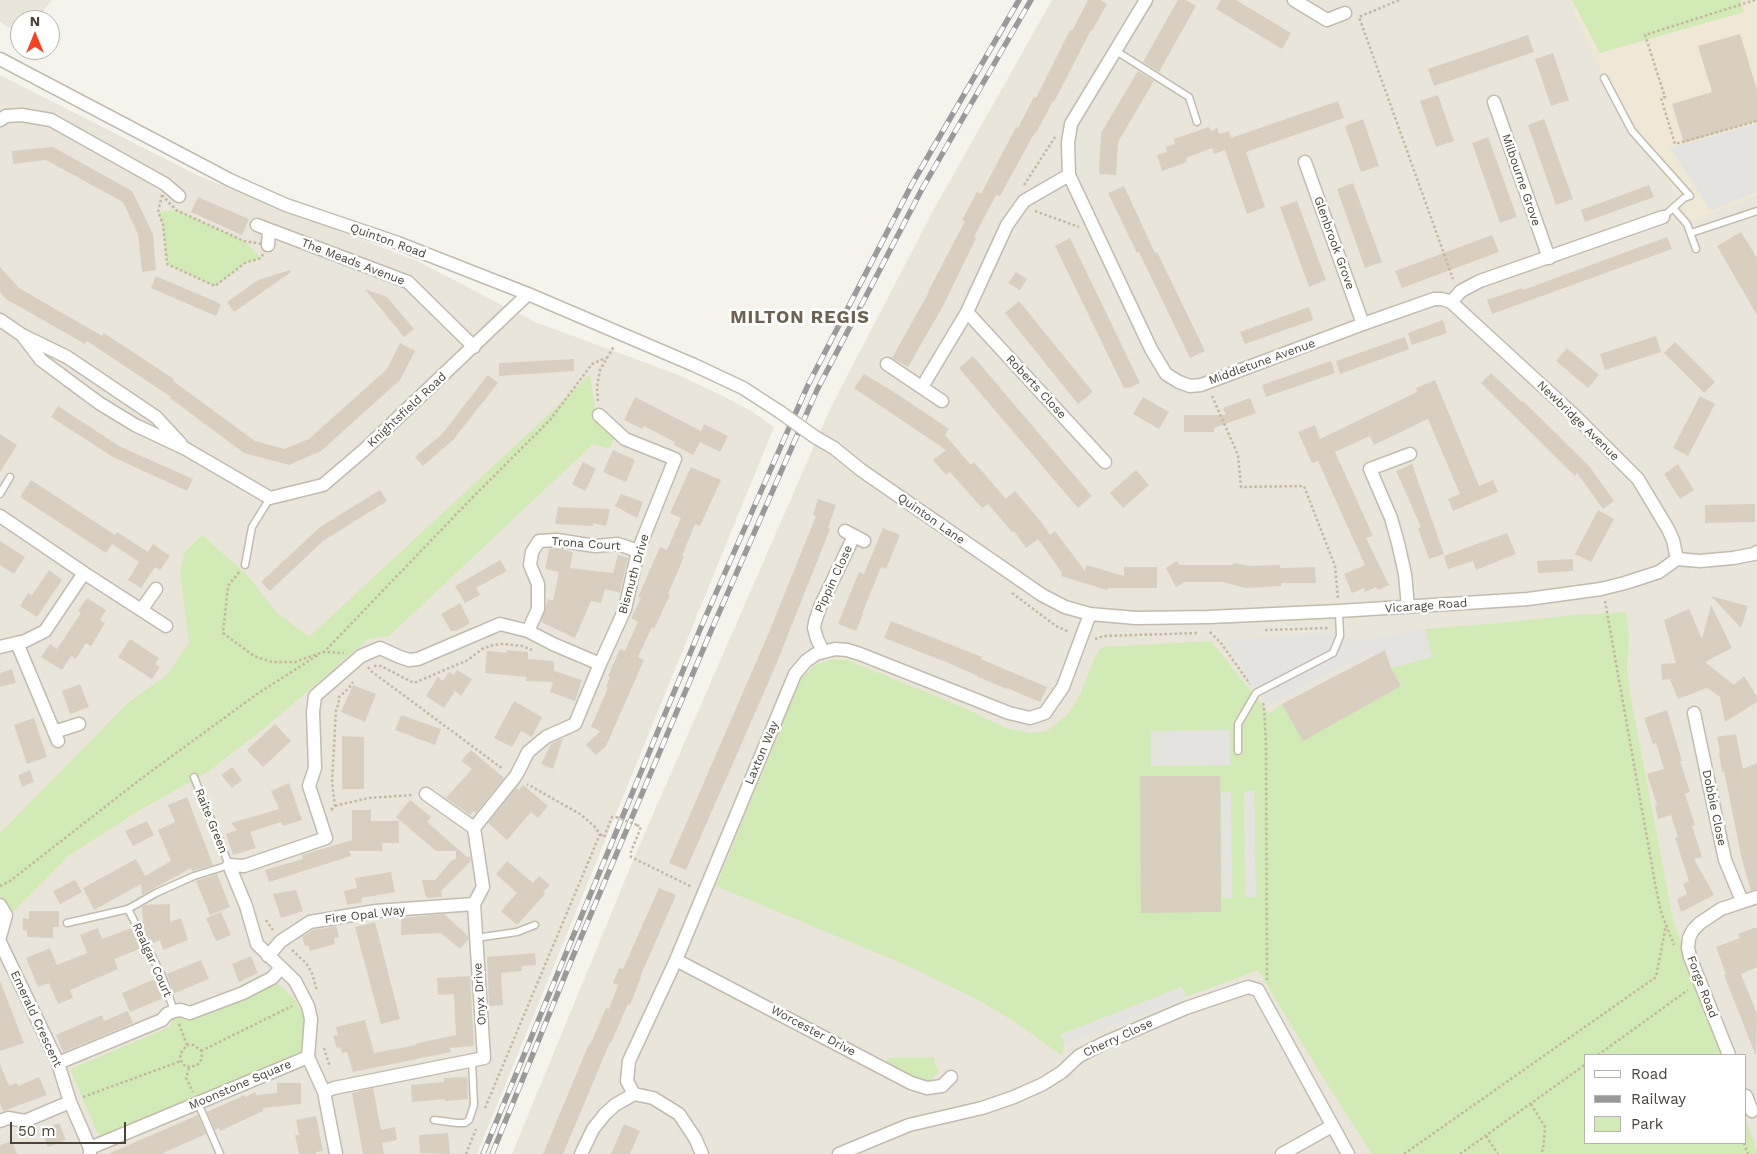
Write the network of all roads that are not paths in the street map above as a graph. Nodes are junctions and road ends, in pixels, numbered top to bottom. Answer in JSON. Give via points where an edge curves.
{"nodes":[{"id":1,"x":1146,"y":0,"type":"edge"},
{"id":2,"x":1294,"y":0,"type":"edge"},
{"id":3,"x":1345,"y":13,"type":"dead end"},
{"id":4,"x":1116,"y":51,"type":"junction"},
{"id":5,"x":0,"y":59,"type":"edge"},
{"id":6,"x":1604,"y":78,"type":"dead end"},
{"id":7,"x":1494,"y":102,"type":"dead end"},
{"id":8,"x":0,"y":120,"type":"edge"},
{"id":9,"x":1197,"y":122,"type":"dead end"},
{"id":10,"x":1305,"y":162,"type":"dead end"},
{"id":11,"x":1069,"y":175,"type":"junction"},
{"id":12,"x":178,"y":196,"type":"dead end"},
{"id":13,"x":1673,"y":208,"type":"junction"},
{"id":14,"x":1757,"y":211,"type":"edge"},
{"id":15,"x":1663,"y":217,"type":"joint"},
{"id":16,"x":1691,"y":233,"type":"junction"},
{"id":17,"x":268,"y":245,"type":"road end"},
{"id":18,"x":1696,"y":249,"type":"dead end"},
{"id":19,"x":1549,"y":258,"type":"junction"},
{"id":20,"x":528,"y":294,"type":"junction"},
{"id":21,"x":1451,"y":302,"type":"junction"},
{"id":22,"x":967,"y":312,"type":"junction"},
{"id":23,"x":0,"y":320,"type":"edge"},
{"id":24,"x":1363,"y":324,"type":"junction"},
{"id":25,"x":22,"y":335,"type":"junction"},
{"id":26,"x":474,"y":347,"type":"junction"},
{"id":27,"x":887,"y":364,"type":"dead end"},
{"id":28,"x":922,"y":387,"type":"junction"},
{"id":29,"x":942,"y":401,"type":"dead end"},
{"id":30,"x":780,"y":412,"type":"joint"},
{"id":31,"x":599,"y":415,"type":"road end"},
{"id":32,"x":186,"y":449,"type":"junction"},
{"id":33,"x":1410,"y":454,"type":"dead end"},
{"id":34,"x":1105,"y":462,"type":"dead end"},
{"id":35,"x":10,"y":477,"type":"dead end"},
{"id":36,"x":0,"y":494,"type":"edge"},
{"id":37,"x":270,"y":498,"type":"junction"},
{"id":38,"x":2,"y":522,"type":"edge"},
{"id":39,"x":854,"y":536,"type":"dead end"},
{"id":40,"x":638,"y":551,"type":"junction"},
{"id":41,"x":1756,"y":555,"type":"edge"},
{"id":42,"x":1677,"y":559,"type":"junction"},
{"id":43,"x":245,"y":565,"type":"road end"},
{"id":44,"x":84,"y":573,"type":"junction"},
{"id":45,"x":156,"y":589,"type":"dead end"},
{"id":46,"x":1408,"y":607,"type":"junction"},
{"id":47,"x":142,"y":609,"type":"junction"},
{"id":48,"x":1340,"y":612,"type":"junction"},
{"id":49,"x":1090,"y":614,"type":"junction"},
{"id":50,"x":166,"y":626,"type":"dead end"},
{"id":51,"x":528,"y":631,"type":"junction"},
{"id":52,"x":17,"y":643,"type":"junction"},
{"id":53,"x":0,"y":647,"type":"edge"},
{"id":54,"x":823,"y":651,"type":"junction"},
{"id":55,"x":600,"y":664,"type":"junction"},
{"id":56,"x":1694,"y":712,"type":"dead end"},
{"id":57,"x":79,"y":724,"type":"dead end"},
{"id":58,"x":1238,"y":751,"type":"dead end"},
{"id":59,"x":194,"y":777,"type":"dead end"},
{"id":60,"x":426,"y":794,"type":"road end"},
{"id":61,"x":474,"y":828,"type":"junction"},
{"id":62,"x":229,"y":865,"type":"junction"},
{"id":63,"x":1757,"y":897,"type":"edge"},
{"id":64,"x":1742,"y":901,"type":"junction"},
{"id":65,"x":474,"y":904,"type":"junction"},
{"id":66,"x":0,"y":905,"type":"edge"},
{"id":67,"x":128,"y":909,"type":"junction"},
{"id":68,"x":67,"y":923,"type":"dead end"},
{"id":69,"x":535,"y":926,"type":"dead end"},
{"id":70,"x":0,"y":937,"type":"edge"},
{"id":71,"x":476,"y":938,"type":"junction"},
{"id":72,"x":0,"y":942,"type":"edge"},
{"id":73,"x":268,"y":956,"type":"junction"},
{"id":74,"x":676,"y":960,"type":"junction"},
{"id":75,"x":282,"y":968,"type":"junction"},
{"id":76,"x":174,"y":1011,"type":"junction"},
{"id":77,"x":1729,"y":1054,"type":"edge"},
{"id":78,"x":308,"y":1057,"type":"junction"},
{"id":79,"x":472,"y":1060,"type":"junction"},
{"id":80,"x":58,"y":1063,"type":"junction"},
{"id":81,"x":951,"y":1077,"type":"dead end"},
{"id":82,"x":324,"y":1092,"type":"junction"},
{"id":83,"x":634,"y":1094,"type":"junction"},
{"id":84,"x":1747,"y":1098,"type":"edge"},
{"id":85,"x":70,"y":1102,"type":"junction"},
{"id":86,"x":198,"y":1103,"type":"junction"},
{"id":87,"x":1752,"y":1111,"type":"dead end"},
{"id":88,"x":434,"y":1120,"type":"dead end"},
{"id":89,"x":0,"y":1121,"type":"edge"},
{"id":90,"x":1332,"y":1126,"type":"junction"},
{"id":91,"x":90,"y":1151,"type":"edge"},
{"id":92,"x":220,"y":1154,"type":"edge"},
{"id":93,"x":336,"y":1154,"type":"edge"},
{"id":94,"x":581,"y":1154,"type":"edge"},
{"id":95,"x":702,"y":1154,"type":"edge"},
{"id":96,"x":839,"y":1154,"type":"edge"},
{"id":97,"x":1282,"y":1154,"type":"edge"},
{"id":98,"x":1348,"y":1154,"type":"edge"}],
"edges":[{"from":1,"to":4,"type":"street","name":"Middletune Avenue"},
{"from":2,"to":3,"type":"street","via":[[1327,20]]},
{"from":4,"to":9,"type":"lane","via":[[1189,97]]},
{"from":4,"to":11,"type":"street","name":"Middletune Avenue","via":[[1071,124]]},
{"from":5,"to":20,"type":"street","name":"Quinton Road","via":[[230,180],[286,205],[398,243]]},
{"from":6,"to":13,"type":"lane","via":[[1632,131],[1690,196]]},
{"from":7,"to":19,"type":"street","name":"Milbourne Grove"},
{"from":8,"to":12,"type":"street","via":[[6,116],[22,115],[51,120],[163,190]]},
{"from":10,"to":24,"type":"street","name":"Glenbrook Grove"},
{"from":11,"to":22,"type":"street","via":[[1024,201],[1007,225]]},
{"from":11,"to":24,"type":"street","name":"Middletune Avenue","via":[[1151,349],[1166,374],[1179,382],[1201,385]]},
{"from":13,"to":15,"type":"lane"},
{"from":13,"to":16,"type":"lane"},
{"from":14,"to":16,"type":"lane"},
{"from":15,"to":19,"type":"street"},
{"from":16,"to":18,"type":"lane"},
{"from":17,"to":26,"type":"street","name":"The Meads Avenue","via":[[263,228],[408,282]]},
{"from":19,"to":21,"type":"street","via":[[1480,281],[1461,291]]},
{"from":20,"to":26,"type":"street","name":"Knightsfield Road"},
{"from":20,"to":30,"type":"street","name":"Quinton Road","via":[[694,365],[743,388]]},
{"from":21,"to":24,"type":"street","name":"Middletune Avenue","via":[[1434,299]]},
{"from":21,"to":42,"type":"street","name":"Newbridge Avenue","via":[[1638,479],[1668,529]]},
{"from":22,"to":28,"type":"street"},
{"from":22,"to":34,"type":"street","name":"Roberts Close"},
{"from":23,"to":25,"type":"street"},
{"from":25,"to":32,"type":"street","via":[[67,357],[156,417]]},
{"from":25,"to":32,"type":"street","via":[[41,360],[99,403],[135,425]]},
{"from":26,"to":37,"type":"street","name":"Knightsfield Road","via":[[323,485]]},
{"from":27,"to":28,"type":"street"},
{"from":28,"to":29,"type":"street"},
{"from":30,"to":49,"type":"street","name":"Quinton Lane","bridge":true,"via":[[1042,595]]},
{"from":31,"to":40,"type":"street","name":"Bismuth Drive","via":[[625,439],[675,459]]},
{"from":32,"to":37,"type":"street"},
{"from":33,"to":46,"type":"street","via":[[1370,469],[1398,543]]},
{"from":35,"to":36,"type":"lane"},
{"from":37,"to":43,"type":"lane","via":[[252,527]]},
{"from":38,"to":44,"type":"street"},
{"from":39,"to":54,"type":"street","name":"Pippin Close","via":[[815,622]]},
{"from":40,"to":51,"type":"street","name":"Trona Court","via":[[618,544],[595,546],[557,540],[539,541],[532,552],[530,565],[538,584],[538,609]]},
{"from":40,"to":55,"type":"street","name":"Bismuth Drive","via":[[625,609]]},
{"from":41,"to":42,"type":"street","via":[[1700,561]]},
{"from":42,"to":46,"type":"street","name":"Vicarage Road","via":[[1647,577],[1601,589],[1528,599]]},
{"from":44,"to":47,"type":"street"},
{"from":44,"to":52,"type":"street","via":[[45,631]]},
{"from":45,"to":47,"type":"street"},
{"from":46,"to":48,"type":"street","name":"Vicarage Road"},
{"from":47,"to":50,"type":"street"},
{"from":48,"to":49,"type":"street","name":"Vicarage Road","via":[[1136,618]]},
{"from":48,"to":58,"type":"lane","via":[[1340,636],[1333,653],[1256,693],[1238,724]]},
{"from":49,"to":54,"type":"street","via":[[1063,687],[1045,713],[1030,718],[1009,713],[860,654],[836,649]]},
{"from":51,"to":55,"type":"street"},
{"from":51,"to":62,"type":"street","via":[[500,624],[418,659],[400,658],[380,648],[315,696],[315,768],[309,786],[326,838],[244,866]]},
{"from":52,"to":53,"type":"street"},
{"from":52,"to":57,"type":"street","via":[[56,736]]},
{"from":54,"to":74,"type":"street","name":"Laxton Way","via":[[806,661],[795,674]]},
{"from":55,"to":61,"type":"street","name":"Bismuth Drive","via":[[575,724],[546,737],[528,752],[516,776]]},
{"from":56,"to":64,"type":"street","name":"Dobbie Close","via":[[1725,860]]},
{"from":59,"to":62,"type":"lane","name":"Raite Green"},
{"from":60,"to":61,"type":"street"},
{"from":61,"to":65,"type":"street","name":"Onyx Drive","via":[[483,886]]},
{"from":62,"to":67,"type":"lane","name":"Realgar Court","via":[[194,876]]},
{"from":62,"to":73,"type":"street","via":[[257,944]]},
{"from":63,"to":64,"type":"street","name":"Forge Road"},
{"from":64,"to":77,"type":"street","name":"Forge Road","via":[[1721,909],[1700,923],[1689,938],[1688,948]]},
{"from":65,"to":71,"type":"street","name":"Onyx Drive"},
{"from":65,"to":73,"type":"street","name":"Fire Opal Way","via":[[376,912],[310,922],[281,941]]},
{"from":66,"to":70,"type":"street","via":[[6,915]]},
{"from":67,"to":68,"type":"lane","name":"Realgar Court"},
{"from":67,"to":76,"type":"lane","name":"Realgar Court","via":[[158,968]]},
{"from":69,"to":71,"type":"lane"},
{"from":71,"to":79,"type":"street","name":"Onyx Drive","via":[[484,1058]]},
{"from":72,"to":80,"type":"street","name":"Emerald Crescent"},
{"from":73,"to":75,"type":"street"},
{"from":74,"to":81,"type":"street","name":"Worcester Drive","via":[[911,1083],[927,1088],[942,1086]]},
{"from":74,"to":83,"type":"street","name":"Laxton Way","via":[[629,1061],[627,1081]]},
{"from":75,"to":76,"type":"street","via":[[272,978],[243,993],[190,1013]]},
{"from":75,"to":78,"type":"street","via":[[295,981],[311,1019]]},
{"from":76,"to":80,"type":"street","via":[[162,1020]]},
{"from":78,"to":82,"type":"street"},
{"from":78,"to":86,"type":"street","name":"Moonstone Square"},
{"from":79,"to":82,"type":"street"},
{"from":79,"to":88,"type":"lane","via":[[474,1105],[469,1120],[457,1123]]},
{"from":80,"to":85,"type":"street","name":"Emerald Crescent"},
{"from":82,"to":93,"type":"street"},
{"from":83,"to":94,"type":"street","via":[[605,1114],[593,1129]]},
{"from":83,"to":95,"type":"street","via":[[653,1098],[679,1114],[696,1138]]},
{"from":84,"to":87,"type":"street"},
{"from":85,"to":89,"type":"street","via":[[25,1121],[8,1118]]},
{"from":85,"to":91,"type":"street","name":"Emerald Crescent"},
{"from":86,"to":91,"type":"street","name":"Moonstone Square"},
{"from":86,"to":92,"type":"lane"},
{"from":90,"to":96,"type":"street","name":"Cherry Close","via":[[1258,990],[1248,986],[1104,1043],[1079,1056],[1043,1084],[1014,1097],[909,1125]]},
{"from":90,"to":97,"type":"street"},
{"from":90,"to":98,"type":"street","name":"Cherry Close"}]}
